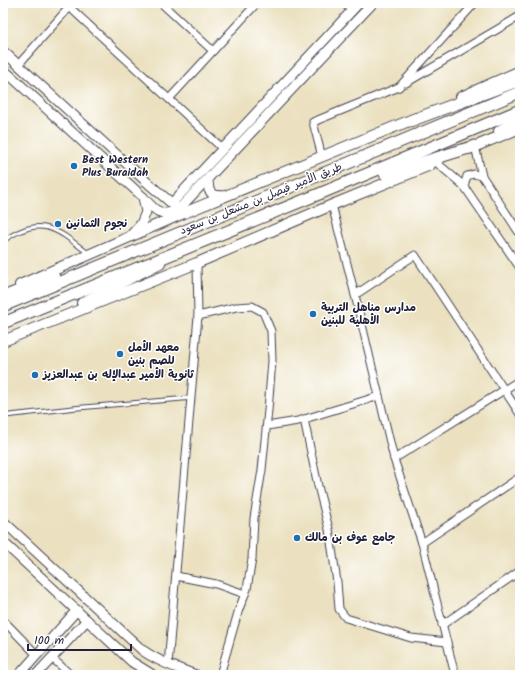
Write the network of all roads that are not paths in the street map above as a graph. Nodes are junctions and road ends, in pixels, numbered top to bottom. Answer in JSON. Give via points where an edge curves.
{"nodes":[{"id":1,"x":344,"y":3,"type":"edge"},
{"id":2,"x":359,"y":3,"type":"edge"},
{"id":3,"x":373,"y":3,"type":"edge"},
{"id":4,"x":475,"y":3,"type":"edge"},
{"id":5,"x":69,"y":4,"type":"edge"},
{"id":6,"x":164,"y":4,"type":"edge"},
{"id":7,"x":253,"y":4,"type":"edge"},
{"id":8,"x":352,"y":11,"type":"junction"},
{"id":9,"x":520,"y":16,"type":"edge"},
{"id":10,"x":3,"y":51,"type":"edge"},
{"id":11,"x":213,"y":51,"type":"junction"},
{"id":12,"x":18,"y":65,"type":"junction"},
{"id":13,"x":3,"y":69,"type":"edge"},
{"id":14,"x":520,"y":71,"type":"edge"},
{"id":15,"x":520,"y":80,"type":"edge"},
{"id":16,"x":399,"y":87,"type":"junction"},
{"id":17,"x":520,"y":92,"type":"edge"},
{"id":18,"x":169,"y":99,"type":"junction"},
{"id":19,"x":520,"y":110,"type":"edge"},
{"id":20,"x":520,"y":118,"type":"edge"},
{"id":21,"x":410,"y":121,"type":"junction"},
{"id":22,"x":520,"y":128,"type":"edge"},
{"id":23,"x":475,"y":146,"type":"junction"},
{"id":24,"x":223,"y":149,"type":"junction"},
{"id":25,"x":322,"y":157,"type":"junction"},
{"id":26,"x":437,"y":163,"type":"junction"},
{"id":27,"x":482,"y":176,"type":"junction"},
{"id":28,"x":208,"y":180,"type":"junction"},
{"id":29,"x":464,"y":186,"type":"junction"},
{"id":30,"x":319,"y":194,"type":"junction"},
{"id":31,"x":143,"y":196,"type":"junction"},
{"id":32,"x":223,"y":196,"type":"junction"},
{"id":33,"x":332,"y":205,"type":"junction"},
{"id":34,"x":178,"y":209,"type":"junction"},
{"id":35,"x":182,"y":231,"type":"junction"},
{"id":36,"x":520,"y":234,"type":"edge"},
{"id":37,"x":129,"y":237,"type":"junction"},
{"id":38,"x":3,"y":241,"type":"edge"},
{"id":39,"x":192,"y":246,"type":"junction"},
{"id":40,"x":90,"y":254,"type":"junction"},
{"id":41,"x":197,"y":263,"type":"junction"},
{"id":42,"x":520,"y":268,"type":"edge"},
{"id":43,"x":3,"y":293,"type":"edge"},
{"id":44,"x":355,"y":294,"type":"junction"},
{"id":45,"x":3,"y":297,"type":"edge"},
{"id":46,"x":3,"y":306,"type":"edge"},
{"id":47,"x":198,"y":316,"type":"junction"},
{"id":48,"x":3,"y":324,"type":"edge"},
{"id":49,"x":43,"y":324,"type":"junction"},
{"id":50,"x":3,"y":341,"type":"edge"},
{"id":51,"x":520,"y":380,"type":"edge"},
{"id":52,"x":504,"y":390,"type":"junction"},
{"id":53,"x":379,"y":396,"type":"junction"},
{"id":54,"x":191,"y":398,"type":"junction"},
{"id":55,"x":520,"y":414,"type":"edge"},
{"id":56,"x":3,"y":416,"type":"edge"},
{"id":57,"x":304,"y":419,"type":"junction"},
{"id":58,"x":267,"y":426,"type":"junction"},
{"id":59,"x":394,"y":458,"type":"junction"},
{"id":60,"x":520,"y":477,"type":"edge"},
{"id":61,"x":3,"y":521,"type":"edge"},
{"id":62,"x":3,"y":542,"type":"edge"},
{"id":63,"x":422,"y":543,"type":"junction"},
{"id":64,"x":520,"y":571,"type":"edge"},
{"id":65,"x":176,"y":576,"type":"junction"},
{"id":66,"x":245,"y":594,"type":"junction"},
{"id":67,"x":77,"y":610,"type":"junction"},
{"id":68,"x":3,"y":620,"type":"edge"},
{"id":69,"x":87,"y":620,"type":"junction"},
{"id":70,"x":442,"y":625,"type":"junction"},
{"id":71,"x":446,"y":642,"type":"junction"},
{"id":72,"x":37,"y":655,"type":"junction"},
{"id":73,"x":52,"y":658,"type":"junction"},
{"id":74,"x":168,"y":665,"type":"junction"},
{"id":75,"x":19,"y":675,"type":"edge"},
{"id":76,"x":36,"y":675,"type":"edge"},
{"id":77,"x":71,"y":675,"type":"edge"},
{"id":78,"x":153,"y":675,"type":"edge"},
{"id":79,"x":196,"y":675,"type":"edge"},
{"id":80,"x":220,"y":675,"type":"edge"},
{"id":81,"x":455,"y":675,"type":"edge"}],
"edges":[{"from":1,"to":8,"type":"street"},
{"from":2,"to":8,"type":"street"},
{"from":3,"to":28,"type":"street"},
{"from":4,"to":16,"type":"street"},
{"from":5,"to":12,"type":"street"},
{"from":5,"to":18,"type":"street"},
{"from":6,"to":11,"type":"street"},
{"from":7,"to":11,"type":"street"},
{"from":8,"to":24,"type":"street"},
{"from":9,"to":16,"type":"street"},
{"from":10,"to":12,"type":"street"},
{"from":11,"to":18,"type":"street"},
{"from":12,"to":34,"type":"street"},
{"from":13,"to":31,"type":"street"},
{"from":14,"to":21,"type":"main road"},
{"from":15,"to":21,"type":"main road"},
{"from":16,"to":25,"type":"street","via":[[313,122]]},
{"from":17,"to":35,"type":"main road","name":"طريق الأمير فيصل بن مشعل بن سعود"},
{"from":18,"to":24,"type":"street"},
{"from":19,"to":30,"type":"main road","name":"طريق الأمير فيصل بن مشعل بن سعود"},
{"from":20,"to":23,"type":"main road"},
{"from":21,"to":25,"type":"main road"},
{"from":22,"to":23,"type":"main road"},
{"from":23,"to":26,"type":"main road"},
{"from":23,"to":27,"type":"street"},
{"from":23,"to":30,"type":"main road"},
{"from":24,"to":34,"type":"street"},
{"from":25,"to":32,"type":"main road"},
{"from":26,"to":29,"type":"street"},
{"from":26,"to":33,"type":"main road"},
{"from":27,"to":29,"type":"street","via":[[467,176]]},
{"from":27,"to":36,"type":"street"},
{"from":28,"to":32,"type":"street","via":[[209,190],[214,195]]},
{"from":28,"to":34,"type":"street"},
{"from":29,"to":42,"type":"street"},
{"from":30,"to":39,"type":"main road","name":"طريق الأمير فيصل بن مشعل بن سعود"},
{"from":31,"to":34,"type":"street","via":[[154,209],[163,213],[171,213]]},
{"from":31,"to":37,"type":"street","via":[[146,212],[141,224]]},
{"from":32,"to":34,"type":"main road"},
{"from":33,"to":41,"type":"main road"},
{"from":33,"to":44,"type":"street"},
{"from":34,"to":37,"type":"main road"},
{"from":35,"to":45,"type":"main road","via":[[134,245]]},
{"from":35,"to":46,"type":"main road","name":"طريق الأمير فيصل بن مشعل بن سعود"},
{"from":37,"to":40,"type":"main road"},
{"from":38,"to":40,"type":"lane","via":[[14,233],[33,226],[43,226],[63,234]]},
{"from":39,"to":48,"type":"main road","name":"طريق الأمير فيصل بن مشعل بن سعود"},
{"from":39,"to":49,"type":"main road"},
{"from":40,"to":43,"type":"main road"},
{"from":41,"to":47,"type":"street"},
{"from":41,"to":49,"type":"main road"},
{"from":44,"to":52,"type":"street","via":[[415,254]]},
{"from":44,"to":53,"type":"street"},
{"from":47,"to":54,"type":"street"},
{"from":47,"to":58,"type":"street","via":[[252,306],[263,312],[271,331],[272,361]]},
{"from":49,"to":50,"type":"main road"},
{"from":51,"to":52,"type":"street"},
{"from":52,"to":55,"type":"street"},
{"from":52,"to":59,"type":"street"},
{"from":53,"to":57,"type":"street"},
{"from":53,"to":59,"type":"street"},
{"from":54,"to":56,"type":"lane"},
{"from":54,"to":65,"type":"street"},
{"from":57,"to":58,"type":"street"},
{"from":57,"to":71,"type":"street","via":[[329,529],[339,609],[346,618],[366,625],[411,638]]},
{"from":58,"to":66,"type":"street","via":[[254,518],[252,559]]},
{"from":59,"to":63,"type":"street"},
{"from":60,"to":63,"type":"street"},
{"from":61,"to":74,"type":"street","via":[[142,650]]},
{"from":62,"to":67,"type":"street"},
{"from":63,"to":70,"type":"street"},
{"from":64,"to":70,"type":"street"},
{"from":65,"to":66,"type":"street","via":[[216,584]]},
{"from":65,"to":74,"type":"street"},
{"from":66,"to":80,"type":"street"},
{"from":67,"to":69,"type":"street"},
{"from":67,"to":72,"type":"street"},
{"from":68,"to":72,"type":"street"},
{"from":69,"to":73,"type":"street"},
{"from":69,"to":78,"type":"street","via":[[132,662]]},
{"from":70,"to":71,"type":"street"},
{"from":71,"to":81,"type":"street"},
{"from":72,"to":75,"type":"street"},
{"from":73,"to":76,"type":"street"},
{"from":73,"to":77,"type":"street"},
{"from":74,"to":79,"type":"street"}]}
